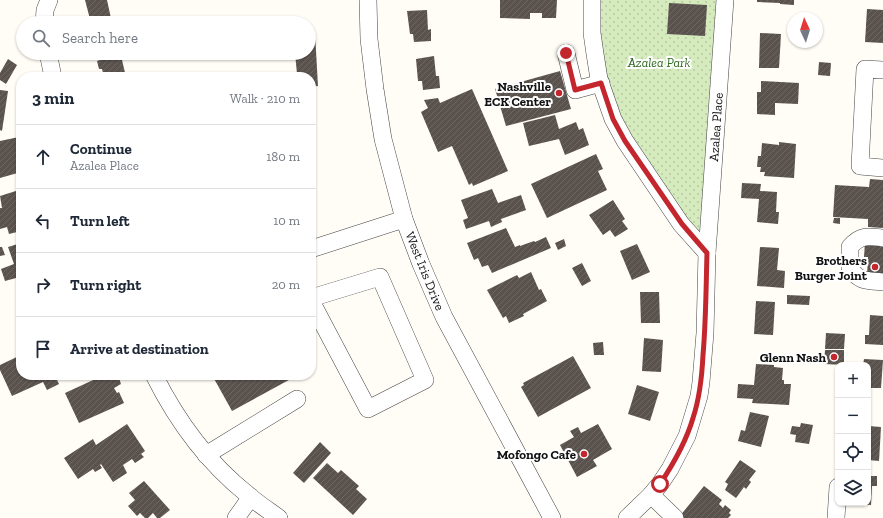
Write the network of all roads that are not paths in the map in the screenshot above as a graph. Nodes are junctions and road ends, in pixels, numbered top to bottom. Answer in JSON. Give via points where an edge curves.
{"nodes":[{"id":1,"x":49,"y":0,"type":"edge"},
{"id":2,"x":368,"y":0,"type":"edge"},
{"id":3,"x":592,"y":0,"type":"edge"},
{"id":4,"x":725,"y":0,"type":"edge"},
{"id":5,"x":45,"y":16,"type":"edge"},
{"id":6,"x":566,"y":53,"type":"dead end"},
{"id":7,"x":49,"y":60,"type":"edge"},
{"id":8,"x":883,"y":70,"type":"edge"},
{"id":9,"x":52,"y":72,"type":"edge"},
{"id":10,"x":601,"y":83,"type":"junction"},
{"id":11,"x":883,"y":168,"type":"edge"},
{"id":12,"x":404,"y":219,"type":"junction"},
{"id":13,"x":883,"y":238,"type":"edge"},
{"id":14,"x":316,"y":247,"type":"edge"},
{"id":15,"x":707,"y":253,"type":"junction"},
{"id":16,"x":883,"y":282,"type":"edge"},
{"id":17,"x":316,"y":298,"type":"edge"},
{"id":18,"x":316,"y":310,"type":"edge"},
{"id":19,"x":156,"y":380,"type":"edge"},
{"id":20,"x":297,"y":399,"type":"dead end"},
{"id":21,"x":206,"y":455,"type":"junction"},
{"id":22,"x":651,"y":495,"type":"junction"},
{"id":23,"x":251,"y":497,"type":"junction"},
{"id":24,"x":837,"y":506,"type":"edge"},
{"id":25,"x":236,"y":518,"type":"edge"},
{"id":26,"x":279,"y":518,"type":"edge"},
{"id":27,"x":552,"y":518,"type":"edge"},
{"id":28,"x":627,"y":518,"type":"edge"},
{"id":29,"x":675,"y":518,"type":"edge"},
{"id":30,"x":836,"y":518,"type":"edge"}],
"edges":[{"from":1,"to":5,"type":"street"},
{"from":2,"to":12,"type":"street","name":"West Iris Drive","via":[[374,90],[383,139]]},
{"from":3,"to":10,"type":"street","via":[[592,33]]},
{"from":4,"to":15,"type":"street","name":"Azalea Place"},
{"from":6,"to":10,"type":"street","via":[[575,90]]},
{"from":7,"to":9,"type":"street"},
{"from":8,"to":11,"type":"street","via":[[865,69],[860,166]]},
{"from":10,"to":15,"type":"street","via":[[613,119],[625,141],[682,224]]},
{"from":12,"to":14,"type":"street"},
{"from":12,"to":27,"type":"street","name":"West Iris Drive","via":[[444,317]]},
{"from":13,"to":16,"type":"street","via":[[861,238],[850,247],[850,269],[862,280]]},
{"from":15,"to":22,"type":"street","name":"Azalea Place","via":[[705,333],[699,396],[694,417],[679,453]]},
{"from":17,"to":18,"type":"street","via":[[380,277],[425,380],[368,409]]},
{"from":19,"to":21,"type":"street","via":[[178,418]]},
{"from":20,"to":21,"type":"street"},
{"from":21,"to":23,"type":"street"},
{"from":22,"to":28,"type":"street","name":"Azalea Place"},
{"from":22,"to":29,"type":"street"},
{"from":23,"to":25,"type":"street"},
{"from":23,"to":26,"type":"street"},
{"from":24,"to":30,"type":"street"}]}
